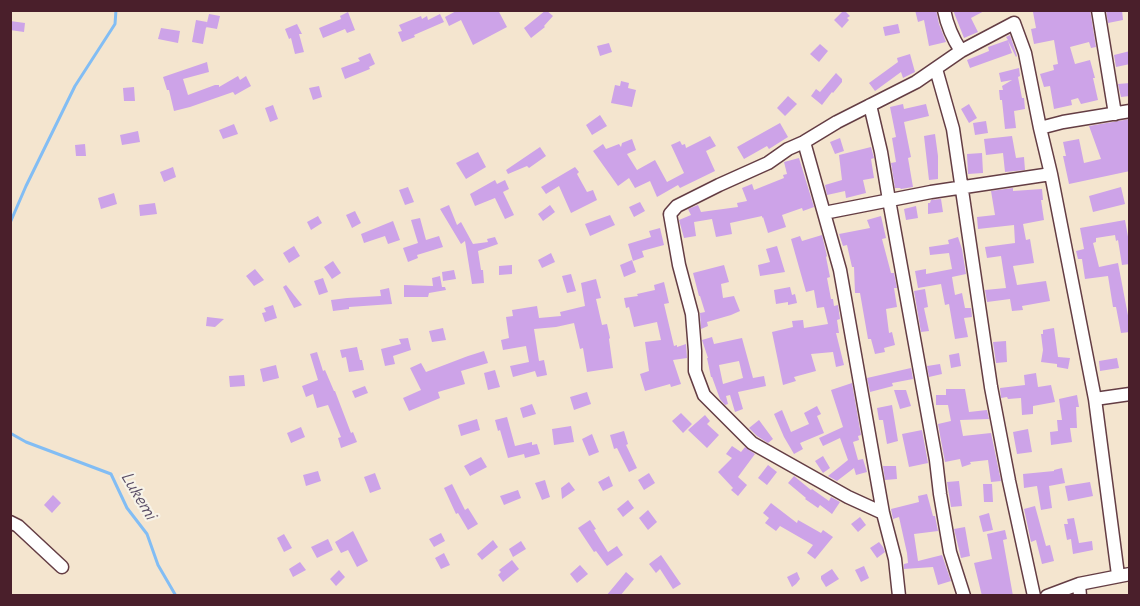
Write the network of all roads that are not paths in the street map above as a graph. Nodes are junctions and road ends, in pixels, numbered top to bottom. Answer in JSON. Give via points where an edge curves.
{"nodes":[{"id":1,"x":944,"y":10,"type":"edge"},
{"id":2,"x":1098,"y":10,"type":"edge"},
{"id":3,"x":961,"y":51,"type":"junction"},
{"id":4,"x":936,"y":69,"type":"junction"},
{"id":5,"x":870,"y":105,"type":"junction"},
{"id":6,"x":1130,"y":111,"type":"edge"},
{"id":7,"x":1115,"y":114,"type":"junction"},
{"id":8,"x":1040,"y":128,"type":"junction"},
{"id":9,"x":804,"y":142,"type":"junction"},
{"id":10,"x":1051,"y":174,"type":"junction"},
{"id":11,"x":960,"y":187,"type":"junction"},
{"id":12,"x":889,"y":200,"type":"junction"},
{"id":13,"x":824,"y":213,"type":"junction"},
{"id":14,"x":1130,"y":394,"type":"edge"},
{"id":15,"x":1095,"y":399,"type":"junction"},
{"id":16,"x":884,"y":513,"type":"junction"},
{"id":17,"x":10,"y":522,"type":"edge"},
{"id":18,"x":62,"y":567,"type":"dead end"},
{"id":19,"x":1124,"y":574,"type":"edge"},
{"id":20,"x":1079,"y":590,"type":"edge"},
{"id":21,"x":899,"y":596,"type":"edge"},
{"id":22,"x":964,"y":596,"type":"edge"},
{"id":23,"x":1034,"y":596,"type":"edge"},
{"id":24,"x":1047,"y":596,"type":"edge"}],
"edges":[{"from":1,"to":3,"type":"street"},
{"from":2,"to":7,"type":"street"},
{"from":3,"to":4,"type":"street"},
{"from":3,"to":8,"type":"street","via":[[1014,23],[1025,53]]},
{"from":4,"to":5,"type":"street"},
{"from":4,"to":11,"type":"street","via":[[952,129]]},
{"from":5,"to":9,"type":"street"},
{"from":5,"to":12,"type":"street"},
{"from":6,"to":7,"type":"street"},
{"from":7,"to":8,"type":"street"},
{"from":8,"to":10,"type":"street"},
{"from":9,"to":13,"type":"street"},
{"from":9,"to":16,"type":"street","via":[[768,164],[677,206],[670,214],[692,314],[695,371],[704,395],[752,442]]},
{"from":10,"to":11,"type":"street"},
{"from":10,"to":15,"type":"street"},
{"from":11,"to":12,"type":"street"},
{"from":11,"to":23,"type":"street","via":[[991,387]]},
{"from":12,"to":13,"type":"street"},
{"from":12,"to":22,"type":"street","via":[[950,552]]},
{"from":13,"to":16,"type":"street","via":[[840,270]]},
{"from":14,"to":15,"type":"street"},
{"from":15,"to":19,"type":"street"},
{"from":16,"to":21,"type":"street"},
{"from":17,"to":18,"type":"street"},
{"from":19,"to":20,"type":"street"},
{"from":20,"to":24,"type":"street"}]}
